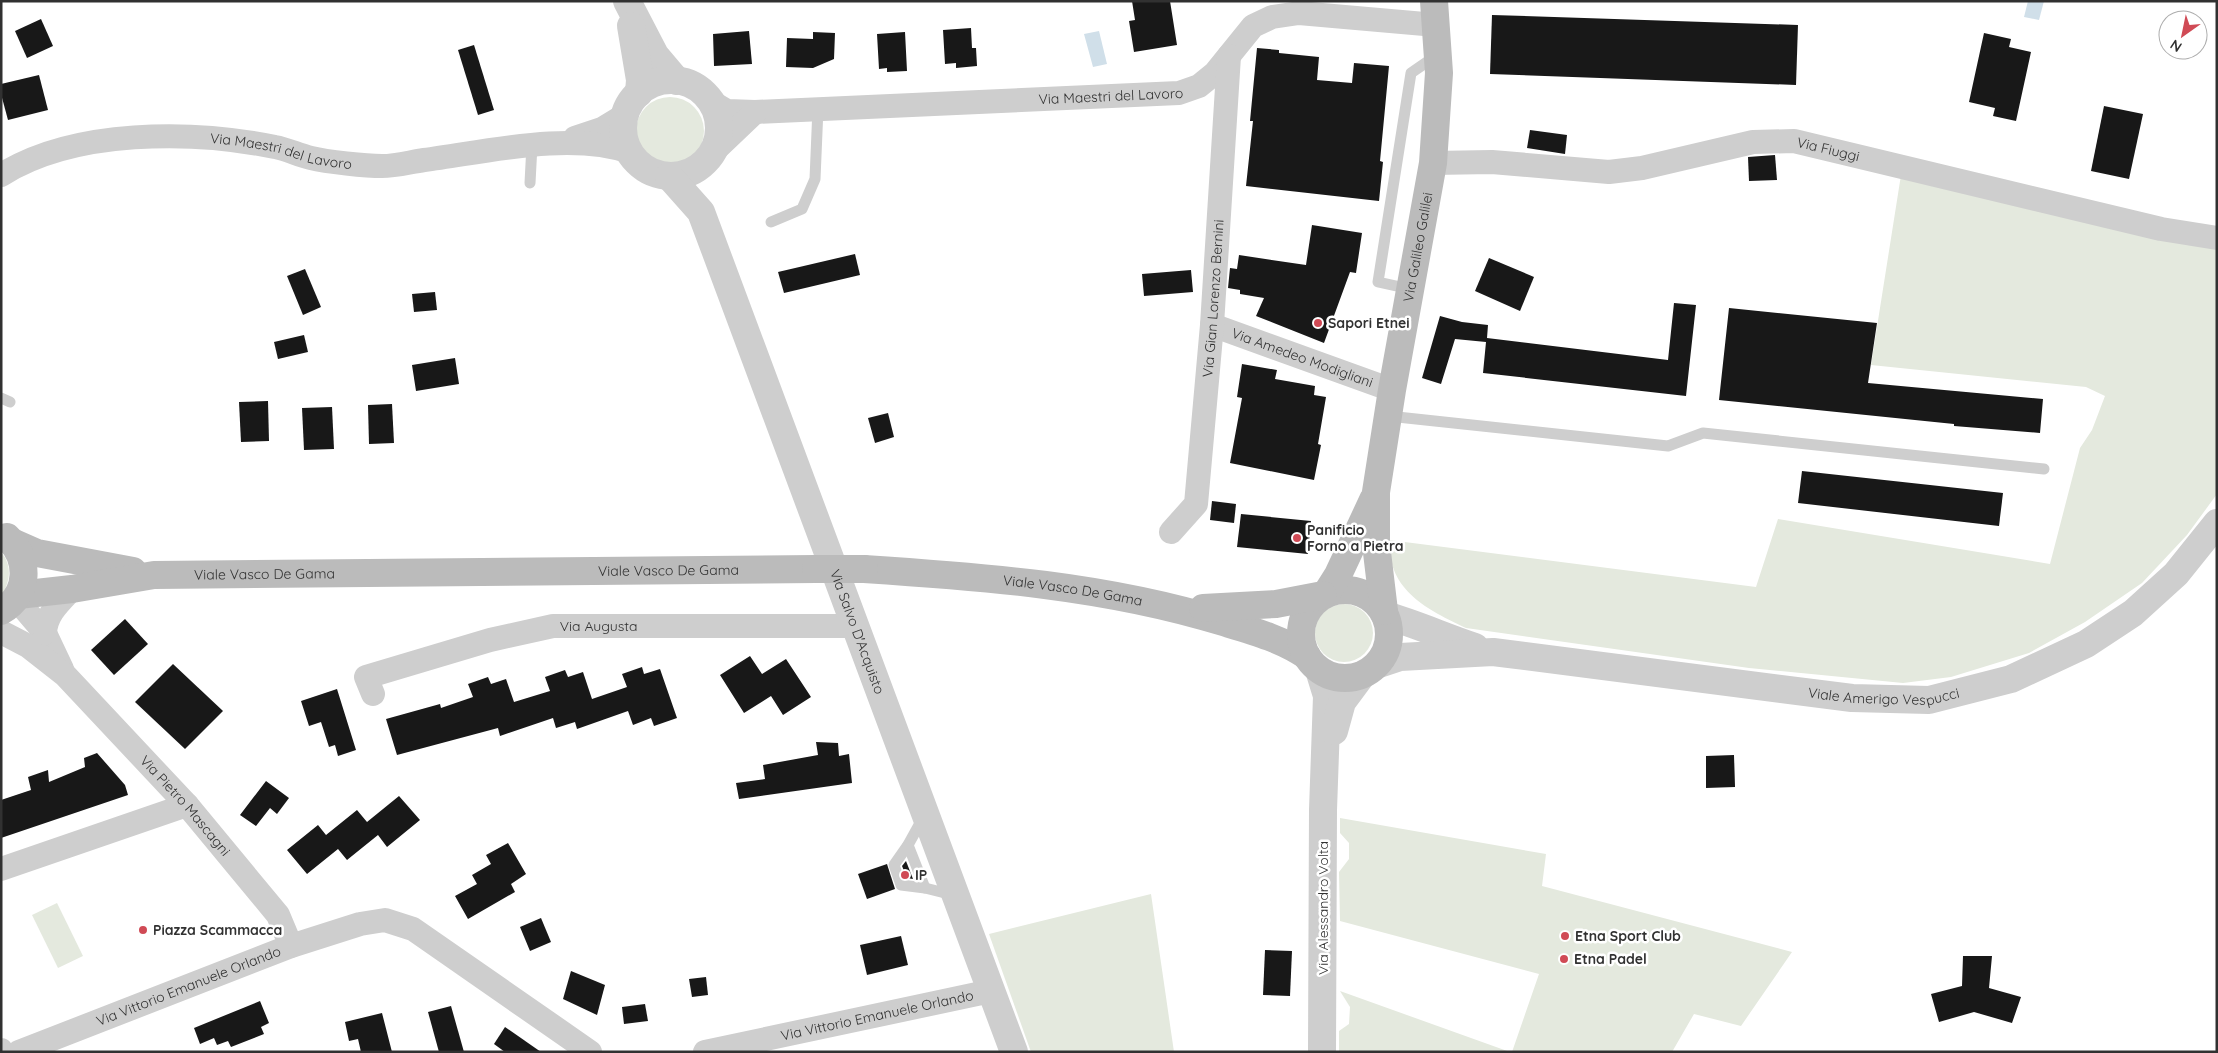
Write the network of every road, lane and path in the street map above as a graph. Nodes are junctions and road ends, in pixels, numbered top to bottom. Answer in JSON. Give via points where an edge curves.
{"nodes":[{"id":1,"x":628,"y":3,"type":"edge"},
{"id":2,"x":1435,"y":13,"type":"edge"},
{"id":3,"x":1439,"y":54,"type":"junction"},
{"id":4,"x":1229,"y":56,"type":"junction"},
{"id":5,"x":677,"y":81,"type":"junction"},
{"id":6,"x":710,"y":101,"type":"junction"},
{"id":7,"x":632,"y":104,"type":"junction"},
{"id":8,"x":818,"y":108,"type":"junction"},
{"id":9,"x":755,"y":112,"type":"junction"},
{"id":10,"x":566,"y":142,"type":"junction"},
{"id":11,"x":532,"y":146,"type":"junction"},
{"id":12,"x":630,"y":152,"type":"junction"},
{"id":13,"x":709,"y":158,"type":"junction"},
{"id":14,"x":1433,"y":163,"type":"junction"},
{"id":15,"x":1,"y":174,"type":"edge"},
{"id":16,"x":669,"y":176,"type":"junction"},
{"id":17,"x":530,"y":183,"type":"dead end"},
{"id":18,"x":701,"y":212,"type":"junction"},
{"id":19,"x":771,"y":222,"type":"dead end"},
{"id":20,"x":2217,"y":238,"type":"edge"},
{"id":21,"x":1411,"y":289,"type":"junction"},
{"id":22,"x":1212,"y":325,"type":"junction"},
{"id":23,"x":1390,"y":403,"type":"junction"},
{"id":24,"x":2044,"y":469,"type":"dead end"},
{"id":25,"x":1376,"y":492,"type":"junction"},
{"id":26,"x":2217,"y":523,"type":"edge"},
{"id":27,"x":1171,"y":532,"type":"dead end"},
{"id":28,"x":7,"y":537,"type":"edge"},
{"id":29,"x":154,"y":575,"type":"junction"},
{"id":30,"x":72,"y":589,"type":"junction"},
{"id":31,"x":1324,"y":595,"type":"junction"},
{"id":32,"x":12,"y":602,"type":"edge"},
{"id":33,"x":1181,"y":609,"type":"junction"},
{"id":34,"x":1385,"y":613,"type":"junction"},
{"id":35,"x":854,"y":626,"type":"junction"},
{"id":36,"x":1,"y":632,"type":"edge"},
{"id":37,"x":45,"y":633,"type":"junction"},
{"id":38,"x":1494,"y":652,"type":"junction"},
{"id":39,"x":1313,"y":663,"type":"junction"},
{"id":40,"x":1370,"y":669,"type":"junction"},
{"id":41,"x":65,"y":675,"type":"junction"},
{"id":42,"x":373,"y":694,"type":"dead end"},
{"id":43,"x":1326,"y":764,"type":"junction"},
{"id":44,"x":188,"y":804,"type":"junction"},
{"id":45,"x":926,"y":812,"type":"junction"},
{"id":46,"x":908,"y":845,"type":"junction"},
{"id":47,"x":1,"y":869,"type":"edge"},
{"id":48,"x":925,"y":888,"type":"junction"},
{"id":49,"x":957,"y":896,"type":"junction"},
{"id":50,"x":291,"y":946,"type":"junction"},
{"id":51,"x":991,"y":991,"type":"junction"},
{"id":52,"x":19,"y":1052,"type":"edge"},
{"id":53,"x":590,"y":1052,"type":"edge"},
{"id":54,"x":705,"y":1052,"type":"edge"},
{"id":55,"x":1014,"y":1052,"type":"edge"},
{"id":56,"x":1322,"y":1052,"type":"edge"}],
"edges":[{"from":1,"to":5,"type":"street","via":[[655,55]]},
{"from":1,"to":7,"type":"street","via":[[640,80]]},
{"from":2,"to":3,"type":"main road","name":"Via Galileo Galilei"},
{"from":2,"to":4,"type":"street","name":"Via Maestri del Lavoro","via":[[1300,12],[1272,17],[1253,26]]},
{"from":3,"to":14,"type":"main road","name":"Via Galileo Galilei"},
{"from":3,"to":21,"type":"lane","via":[[1411,72],[1378,282]]},
{"from":4,"to":8,"type":"street","name":"Via Maestri del Lavoro","via":[[1199,86],[1179,94]]},
{"from":4,"to":22,"type":"street","name":"Via Gian Lorenzo Bernini"},
{"from":5,"to":6,"type":"street","via":[[690,84]]},
{"from":5,"to":7,"type":"street","via":[[650,85]]},
{"from":6,"to":9,"type":"street","name":"Via Maestri del Lavoro","via":[[728,111]]},
{"from":6,"to":13,"type":"street","via":[[717,113],[719,126],[718,140]]},
{"from":7,"to":10,"type":"street","via":[[602,129]]},
{"from":7,"to":12,"type":"street","via":[[624,134]]},
{"from":8,"to":9,"type":"street","name":"Via Maestri del Lavoro"},
{"from":8,"to":19,"type":"lane","via":[[815,179],[802,209]]},
{"from":9,"to":13,"type":"street"},
{"from":10,"to":11,"type":"street","name":"Via Maestri del Lavoro"},
{"from":10,"to":12,"type":"street","via":[[611,145]]},
{"from":11,"to":15,"type":"street","name":"Via Maestri del Lavoro","via":[[382,166],[312,158],[250,143],[176,135],[60,148]]},
{"from":11,"to":17,"type":"lane"},
{"from":12,"to":16,"type":"street","via":[[650,171]]},
{"from":13,"to":16,"type":"street","via":[[694,170]]},
{"from":13,"to":18,"type":"street"},
{"from":14,"to":20,"type":"street","name":"Via Fiuggi","via":[[1492,162],[1609,172],[1642,168],[1753,142],[1794,141],[2161,229]]},
{"from":14,"to":21,"type":"main road","name":"Via Galileo Galilei"},
{"from":16,"to":18,"type":"street"},
{"from":18,"to":35,"type":"street","name":"Via Salvo D'Acquisto"},
{"from":21,"to":23,"type":"main road","name":"Via Galileo Galilei"},
{"from":22,"to":23,"type":"street","name":"Via Amedeo Modigliani"},
{"from":22,"to":27,"type":"street","name":"Via Gian Lorenzo Bernini","via":[[1196,504]]},
{"from":23,"to":24,"type":"lane","via":[[1668,446],[1703,433]]},
{"from":23,"to":25,"type":"main road","name":"Via Galileo Galilei"},
{"from":25,"to":31,"type":"main road","via":[[1338,575]]},
{"from":25,"to":34,"type":"main road","via":[[1376,544]]},
{"from":26,"to":38,"type":"street","name":"Viale Amerigo Vespucci","via":[[2176,574],[2133,613],[2086,644],[2011,679],[1929,700],[1852,698]]},
{"from":28,"to":29,"type":"main road","via":[[37,553]]},
{"from":28,"to":32,"type":"main road","via":[[18,548],[24,564],[23,582]]},
{"from":29,"to":30,"type":"main road"},
{"from":29,"to":33,"type":"main road","name":"Viale Vasco De Gama","bridge":true,"via":[[864,569],[978,576],[1054,585]]},
{"from":30,"to":32,"type":"main road"},
{"from":30,"to":37,"type":"street","via":[[54,608],[46,622]]},
{"from":31,"to":33,"type":"main road","via":[[1276,604]]},
{"from":31,"to":34,"type":"main road","via":[[1345,589],[1356,591],[1372,599]]},
{"from":31,"to":39,"type":"main road","via":[[1306,612],[1302,623],[1301,634]]},
{"from":32,"to":37,"type":"street"},
{"from":33,"to":39,"type":"main road","via":[[1268,636],[1292,646]]},
{"from":34,"to":38,"type":"street"},
{"from":34,"to":40,"type":"main road","via":[[1389,644]]},
{"from":35,"to":42,"type":"street","name":"Via Augusta","via":[[553,626],[490,640],[366,677]]},
{"from":35,"to":45,"type":"street","name":"Via Salvo D'Acquisto"},
{"from":36,"to":41,"type":"street","via":[[28,646]]},
{"from":37,"to":41,"type":"street"},
{"from":38,"to":40,"type":"street","via":[[1400,657]]},
{"from":39,"to":40,"type":"main road","via":[[1340,678]]},
{"from":39,"to":43,"type":"street","via":[[1327,696]]},
{"from":40,"to":43,"type":"street","via":[[1342,702]]},
{"from":41,"to":44,"type":"street","name":"Via Pietro Mascagni"},
{"from":43,"to":56,"type":"street","name":"Via Alessandro Volta"},
{"from":44,"to":47,"type":"street"},
{"from":44,"to":50,"type":"street","name":"Via Pietro Mascagni","via":[[278,915]]},
{"from":45,"to":46,"type":"lane"},
{"from":45,"to":49,"type":"street","name":"Via Salvo D'Acquisto"},
{"from":46,"to":48,"type":"lane"},
{"from":46,"to":48,"type":"lane","via":[[894,865],[901,885]]},
{"from":48,"to":49,"type":"lane"},
{"from":49,"to":51,"type":"street","name":"Via Salvo D'Acquisto"},
{"from":50,"to":52,"type":"street","name":"Via Vittorio Emanuele Orlando"},
{"from":50,"to":53,"type":"street","name":"Via Vittorio Emanuele Orlando","via":[[360,924],[385,920],[413,929]]},
{"from":51,"to":54,"type":"street","name":"Via Vittorio Emanuele Orlando"},
{"from":51,"to":55,"type":"street","name":"Via Salvo D'Acquisto"}]}
